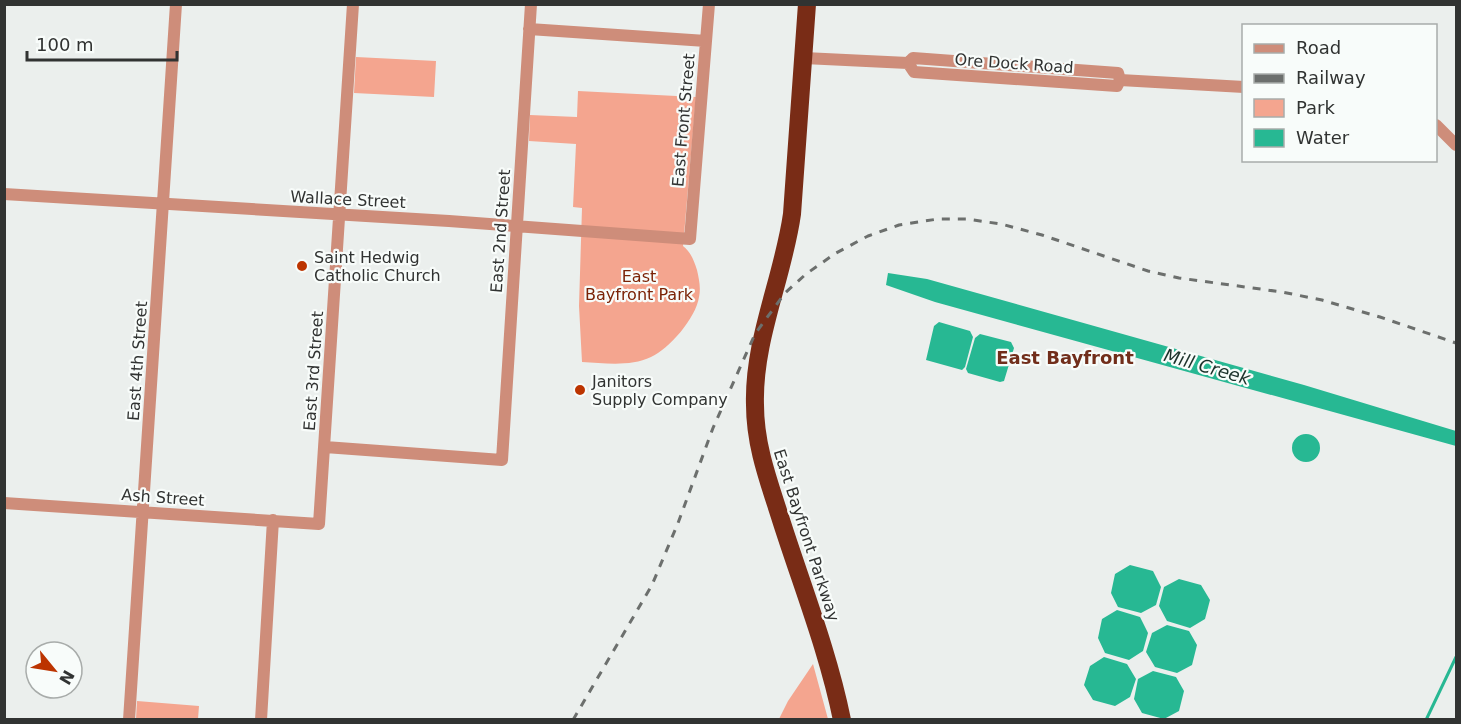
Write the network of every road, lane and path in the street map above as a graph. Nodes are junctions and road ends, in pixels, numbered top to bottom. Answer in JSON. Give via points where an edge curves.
{"nodes":[{"id":1,"x":176,"y":4,"type":"edge"},
{"id":2,"x":353,"y":4,"type":"edge"},
{"id":3,"x":531,"y":4,"type":"edge"},
{"id":4,"x":709,"y":4,"type":"edge"},
{"id":5,"x":807,"y":4,"type":"edge"},
{"id":6,"x":529,"y":29,"type":"junction"},
{"id":7,"x":706,"y":41,"type":"junction"},
{"id":8,"x":804,"y":58,"type":"junction"},
{"id":9,"x":1242,"y":87,"type":"edge"},
{"id":10,"x":1437,"y":126,"type":"edge"},
{"id":11,"x":1456,"y":145,"type":"edge"},
{"id":12,"x":4,"y":194,"type":"edge"},
{"id":13,"x":163,"y":204,"type":"junction"},
{"id":14,"x":340,"y":216,"type":"junction"},
{"id":15,"x":516,"y":227,"type":"junction"},
{"id":16,"x":690,"y":239,"type":"joint"},
{"id":17,"x":325,"y":447,"type":"junction"},
{"id":18,"x":4,"y":503,"type":"edge"},
{"id":19,"x":143,"y":512,"type":"junction"},
{"id":20,"x":273,"y":520,"type":"junction"},
{"id":21,"x":319,"y":524,"type":"joint"},
{"id":22,"x":129,"y":720,"type":"edge"},
{"id":23,"x":261,"y":720,"type":"edge"},
{"id":24,"x":842,"y":720,"type":"edge"}],
"edges":[{"from":1,"to":13,"type":"street","name":"East 4th Street"},
{"from":2,"to":14,"type":"street","name":"East 3rd Street"},
{"from":3,"to":6,"type":"street","name":"East 2nd Street"},
{"from":4,"to":7,"type":"street","name":"East Front Street"},
{"from":5,"to":8,"type":"highway","name":"East Bayfront Parkway"},
{"from":6,"to":7,"type":"street"},
{"from":6,"to":15,"type":"street","name":"East 2nd Street"},
{"from":7,"to":16,"type":"street","name":"East Front Street"},
{"from":8,"to":9,"type":"street","name":"Ore Dock Road","via":[[978,62],[1118,73],[1120,80]]},
{"from":8,"to":24,"type":"highway","name":"East Bayfront Parkway","via":[[792,214],[760,352],[755,424],[764,467],[830,670]]},
{"from":10,"to":11,"type":"street"},
{"from":12,"to":13,"type":"street","name":"Wallace Street"},
{"from":13,"to":14,"type":"street","name":"Wallace Street"},
{"from":13,"to":19,"type":"street","name":"East 4th Street"},
{"from":14,"to":15,"type":"street","name":"Wallace Street"},
{"from":14,"to":17,"type":"street","name":"East 3rd Street"},
{"from":15,"to":16,"type":"street","name":"Wallace Street"},
{"from":15,"to":17,"type":"street","name":"East 2nd Street","via":[[502,460]]},
{"from":17,"to":21,"type":"street","name":"East 3rd Street"},
{"from":18,"to":19,"type":"street","name":"Ash Street"},
{"from":19,"to":20,"type":"street","name":"Ash Street"},
{"from":19,"to":22,"type":"street","name":"East 4th Street"},
{"from":20,"to":21,"type":"street","name":"Ash Street"},
{"from":20,"to":23,"type":"street"}]}
